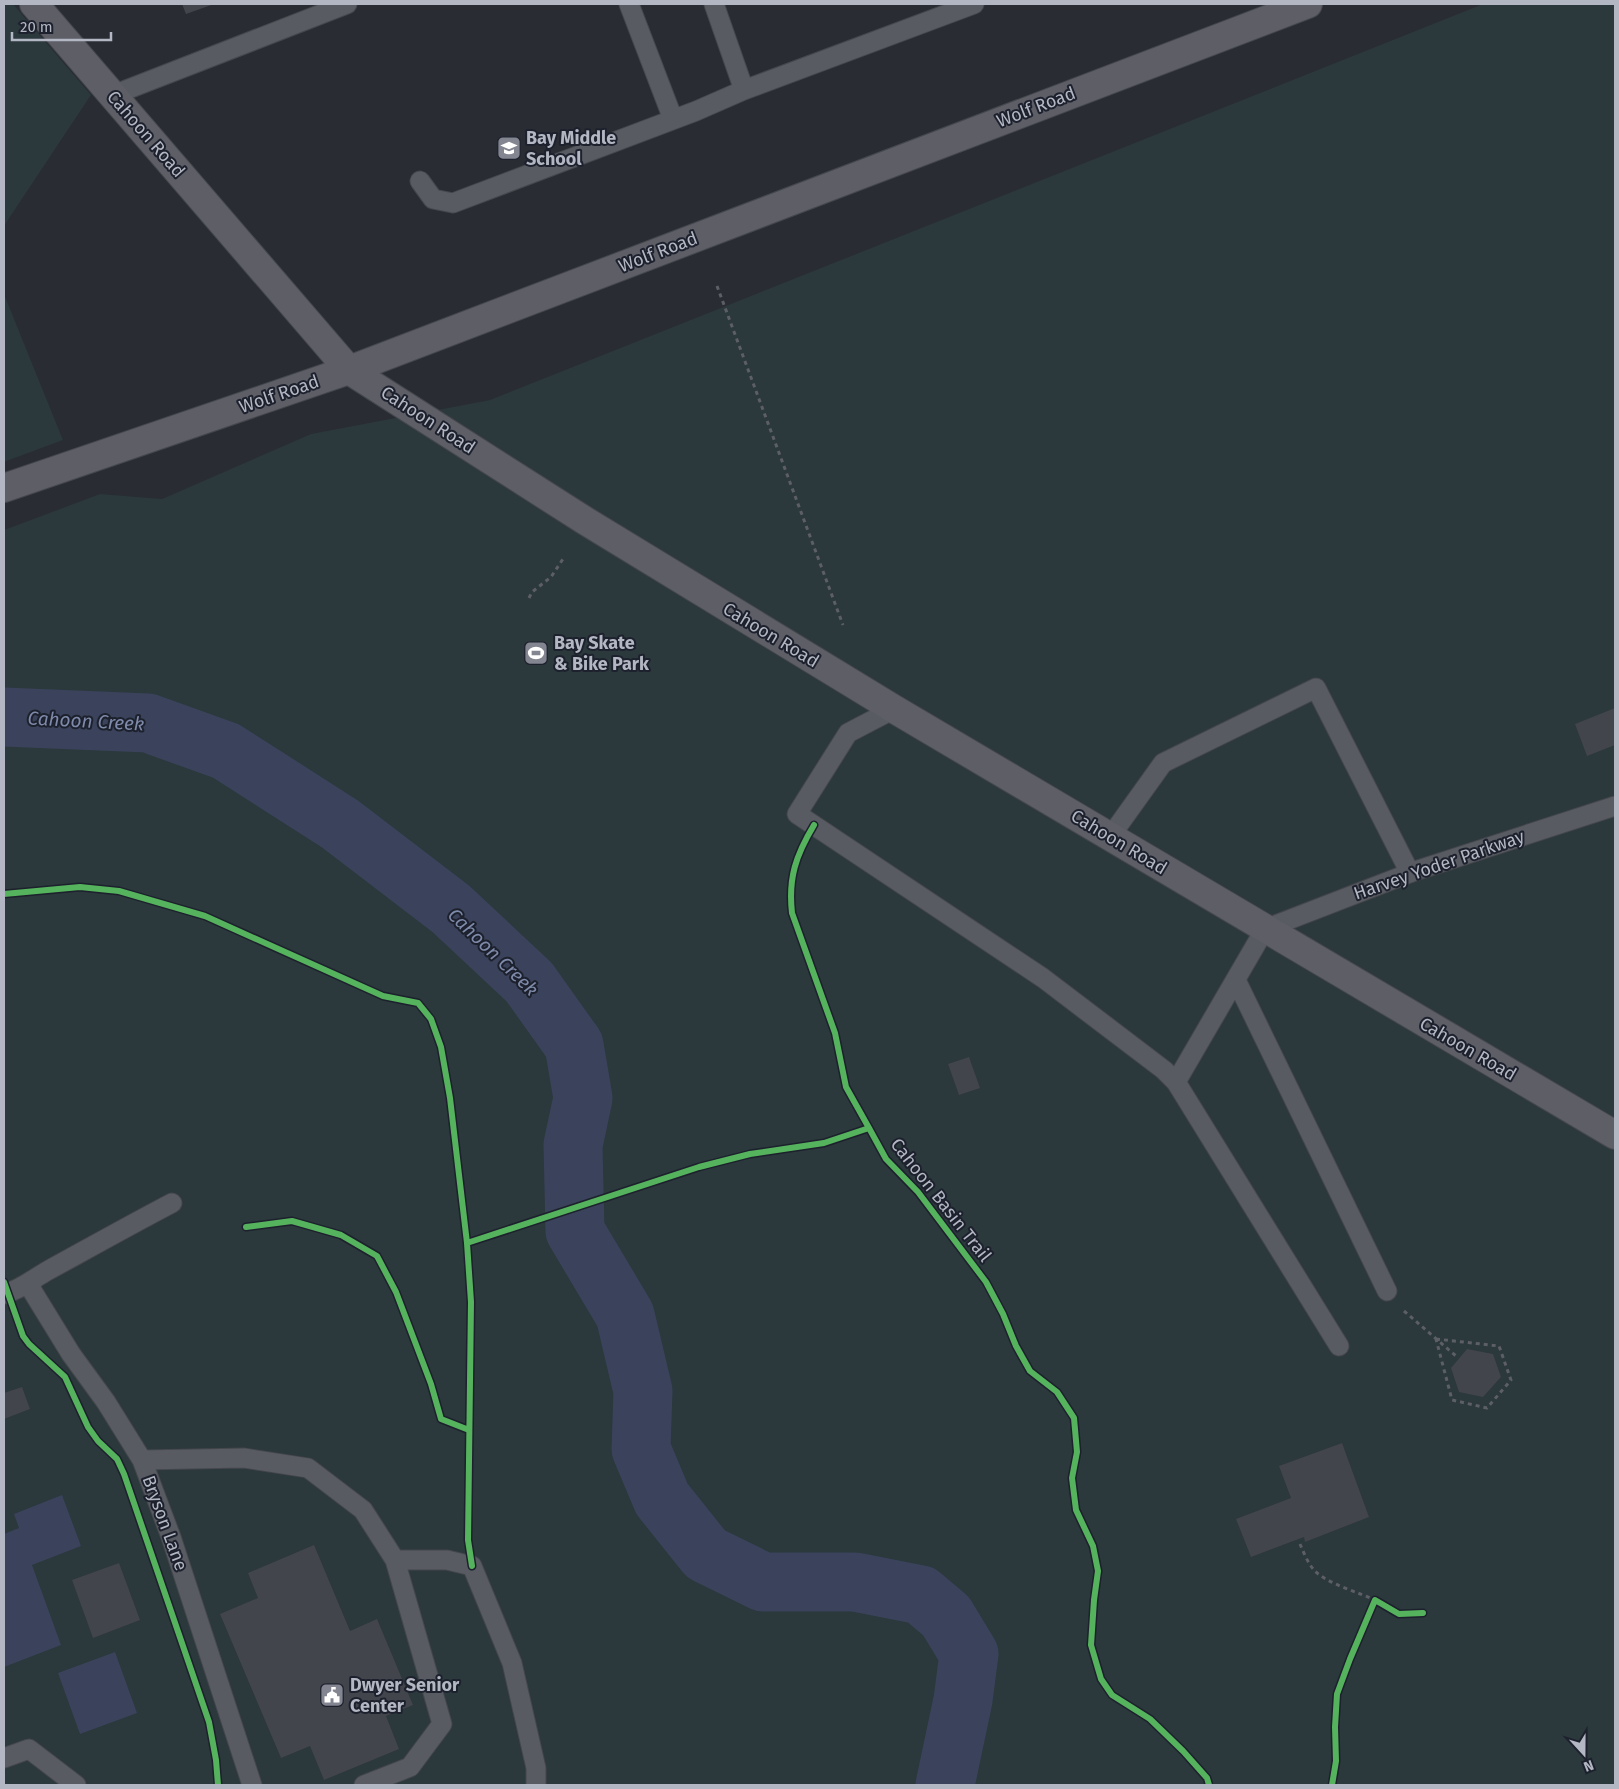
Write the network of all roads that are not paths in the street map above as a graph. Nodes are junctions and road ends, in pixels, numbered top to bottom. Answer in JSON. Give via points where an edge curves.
{"nodes":[{"id":1,"x":34,"y":4,"type":"edge"},
{"id":2,"x":347,"y":4,"type":"edge"},
{"id":3,"x":629,"y":4,"type":"edge"},
{"id":4,"x":714,"y":4,"type":"edge"},
{"id":5,"x":974,"y":4,"type":"edge"},
{"id":6,"x":1308,"y":4,"type":"edge"},
{"id":7,"x":744,"y":90,"type":"junction"},
{"id":8,"x":113,"y":95,"type":"junction"},
{"id":9,"x":673,"y":119,"type":"junction"},
{"id":10,"x":420,"y":181,"type":"dead end"},
{"id":11,"x":349,"y":370,"type":"junction"},
{"id":12,"x":4,"y":488,"type":"edge"},
{"id":13,"x":894,"y":709,"type":"junction"},
{"id":14,"x":1615,"y":806,"type":"edge"},
{"id":15,"x":1110,"y":836,"type":"junction"},
{"id":16,"x":1410,"y":873,"type":"junction"},
{"id":17,"x":1265,"y":930,"type":"junction"},
{"id":18,"x":1236,"y":980,"type":"junction"},
{"id":19,"x":1176,"y":1082,"type":"junction"},
{"id":20,"x":1615,"y":1135,"type":"edge"},
{"id":21,"x":172,"y":1203,"type":"dead end"},
{"id":22,"x":28,"y":1284,"type":"junction"},
{"id":23,"x":1387,"y":1292,"type":"road end"},
{"id":24,"x":4,"y":1294,"type":"edge"},
{"id":25,"x":1339,"y":1346,"type":"dead end"},
{"id":26,"x":142,"y":1460,"type":"junction"},
{"id":27,"x":395,"y":1560,"type":"junction"},
{"id":28,"x":4,"y":1758,"type":"edge"},
{"id":29,"x":76,"y":1785,"type":"edge"},
{"id":30,"x":252,"y":1785,"type":"edge"},
{"id":31,"x":364,"y":1785,"type":"edge"},
{"id":32,"x":536,"y":1785,"type":"edge"}],
"edges":[{"from":1,"to":8,"type":"street","name":"Cahoon Road"},
{"from":2,"to":8,"type":"lane"},
{"from":3,"to":9,"type":"lane"},
{"from":4,"to":7,"type":"lane"},
{"from":5,"to":7,"type":"lane"},
{"from":6,"to":11,"type":"street","name":"Wolf Road"},
{"from":7,"to":9,"type":"lane"},
{"from":8,"to":11,"type":"street","name":"Cahoon Road"},
{"from":9,"to":10,"type":"lane","via":[[454,203],[434,199]]},
{"from":11,"to":12,"type":"street","name":"Wolf Road"},
{"from":11,"to":13,"type":"street","name":"Cahoon Road","via":[[584,520]]},
{"from":13,"to":15,"type":"street","name":"Cahoon Road"},
{"from":13,"to":19,"type":"lane","via":[[848,733],[797,814],[1043,978]]},
{"from":14,"to":16,"type":"lane","name":"Harvey Yoder Parkway"},
{"from":15,"to":16,"type":"lane","via":[[1163,763],[1316,688]]},
{"from":15,"to":17,"type":"street","name":"Cahoon Road"},
{"from":16,"to":17,"type":"lane","name":"Harvey Yoder Parkway"},
{"from":17,"to":18,"type":"lane"},
{"from":17,"to":20,"type":"street","name":"Cahoon Road"},
{"from":18,"to":19,"type":"lane"},
{"from":18,"to":23,"type":"lane"},
{"from":19,"to":25,"type":"lane"},
{"from":21,"to":22,"type":"lane"},
{"from":22,"to":24,"type":"lane"},
{"from":22,"to":26,"type":"lane","name":"Bryson Lane"},
{"from":26,"to":27,"type":"lane","via":[[244,1458],[308,1468],[363,1510]]},
{"from":26,"to":30,"type":"lane","name":"Bryson Lane","via":[[171,1537]]},
{"from":27,"to":31,"type":"lane","via":[[442,1724],[410,1767]]},
{"from":27,"to":32,"type":"lane","via":[[447,1560],[472,1566],[512,1663],[536,1768]]},
{"from":28,"to":29,"type":"lane","via":[[29,1750]]}]}
